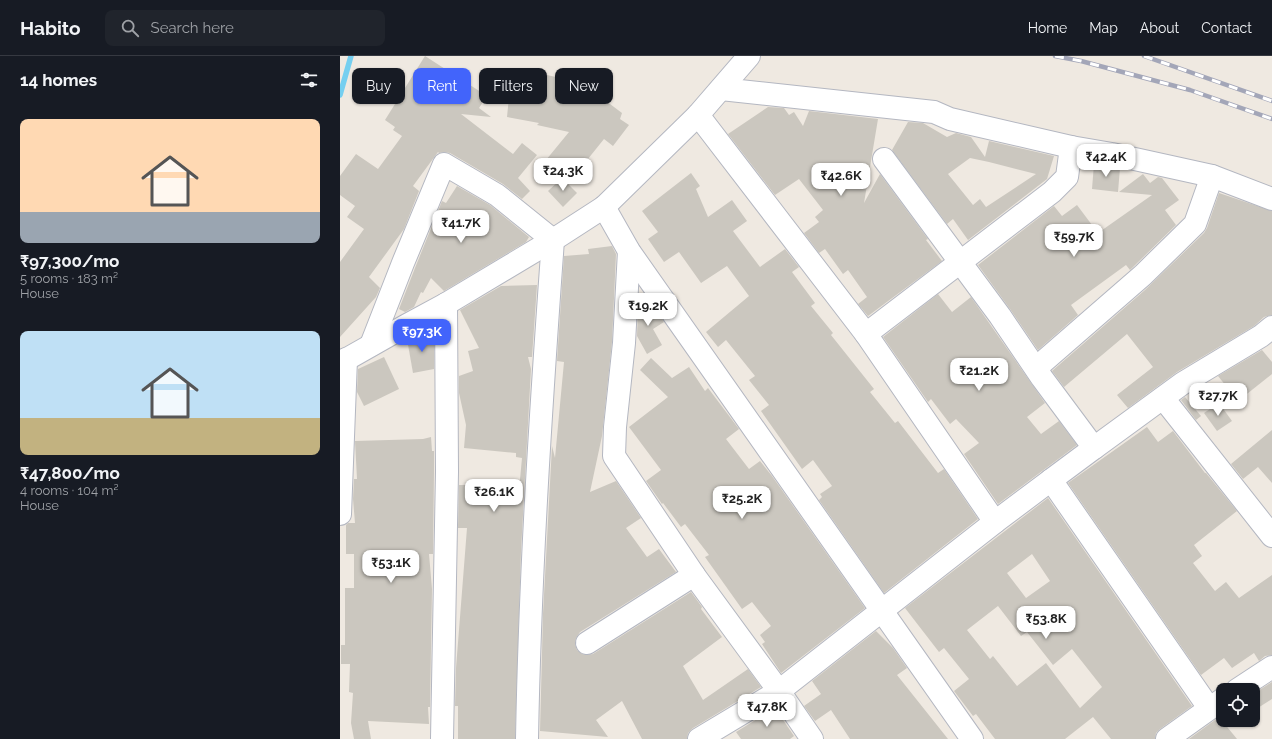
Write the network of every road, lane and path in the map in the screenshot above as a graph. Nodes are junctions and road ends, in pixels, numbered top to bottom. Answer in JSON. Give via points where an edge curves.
{"nodes":[{"id":1,"x":749,"y":56,"type":"edge"},
{"id":2,"x":721,"y":88,"type":"junction"},
{"id":3,"x":698,"y":114,"type":"junction"},
{"id":4,"x":1071,"y":147,"type":"junction"},
{"id":5,"x":884,"y":159,"type":"dead end"},
{"id":6,"x":1212,"y":176,"type":"junction"},
{"id":7,"x":1272,"y":199,"type":"edge"},
{"id":8,"x":604,"y":207,"type":"junction"},
{"id":9,"x":553,"y":240,"type":"junction"},
{"id":10,"x":629,"y":251,"type":"junction"},
{"id":11,"x":961,"y":263,"type":"junction"},
{"id":12,"x":446,"y":304,"type":"junction"},
{"id":13,"x":866,"y":334,"type":"junction"},
{"id":14,"x":1268,"y":337,"type":"edge"},
{"id":15,"x":371,"y":345,"type":"junction"},
{"id":16,"x":343,"y":361,"type":"edge"},
{"id":17,"x":1036,"y":368,"type":"junction"},
{"id":18,"x":1163,"y":398,"type":"junction"},
{"id":19,"x":1094,"y":448,"type":"junction"},
{"id":20,"x":1050,"y":480,"type":"junction"},
{"id":21,"x":340,"y":514,"type":"edge"},
{"id":22,"x":996,"y":522,"type":"junction"},
{"id":23,"x":1272,"y":536,"type":"edge"},
{"id":24,"x":694,"y":575,"type":"junction"},
{"id":25,"x":882,"y":611,"type":"junction"},
{"id":26,"x":587,"y":642,"type":"dead end"},
{"id":27,"x":1272,"y":667,"type":"edge"},
{"id":28,"x":1248,"y":683,"type":"edge"},
{"id":29,"x":779,"y":691,"type":"junction"},
{"id":30,"x":1216,"y":704,"type":"edge"},
{"id":31,"x":442,"y":739,"type":"edge"},
{"id":32,"x":527,"y":739,"type":"edge"},
{"id":33,"x":699,"y":739,"type":"edge"},
{"id":34,"x":812,"y":739,"type":"edge"},
{"id":35,"x":972,"y":739,"type":"edge"},
{"id":36,"x":1167,"y":739,"type":"edge"}],
"edges":[{"from":1,"to":2,"type":"street"},
{"from":2,"to":3,"type":"street"},
{"from":2,"to":4,"type":"street","via":[[934,112],[950,119]]},
{"from":3,"to":8,"type":"street"},
{"from":3,"to":13,"type":"street"},
{"from":4,"to":6,"type":"street"},
{"from":4,"to":11,"type":"street","via":[[1067,177],[1052,192]]},
{"from":5,"to":11,"type":"street"},
{"from":6,"to":7,"type":"street"},
{"from":6,"to":17,"type":"street","via":[[1195,224],[1143,275]]},
{"from":8,"to":9,"type":"street"},
{"from":8,"to":10,"type":"street"},
{"from":9,"to":12,"type":"street"},
{"from":9,"to":15,"type":"street","via":[[497,196],[444,164]]},
{"from":9,"to":32,"type":"street","via":[[528,654]]},
{"from":10,"to":24,"type":"street","via":[[614,456]]},
{"from":10,"to":25,"type":"street"},
{"from":11,"to":13,"type":"street"},
{"from":11,"to":17,"type":"street"},
{"from":12,"to":15,"type":"street"},
{"from":12,"to":31,"type":"street"},
{"from":13,"to":22,"type":"street"},
{"from":14,"to":18,"type":"street","via":[[1183,383]]},
{"from":15,"to":16,"type":"street"},
{"from":16,"to":21,"type":"street"},
{"from":17,"to":19,"type":"street"},
{"from":18,"to":19,"type":"street"},
{"from":18,"to":23,"type":"street"},
{"from":19,"to":20,"type":"street"},
{"from":20,"to":22,"type":"street"},
{"from":20,"to":30,"type":"street"},
{"from":22,"to":25,"type":"street"},
{"from":24,"to":26,"type":"street"},
{"from":24,"to":29,"type":"street"},
{"from":25,"to":29,"type":"street"},
{"from":25,"to":35,"type":"street"},
{"from":27,"to":28,"type":"street"},
{"from":29,"to":33,"type":"street"},
{"from":29,"to":34,"type":"street"},
{"from":30,"to":36,"type":"street"}]}
